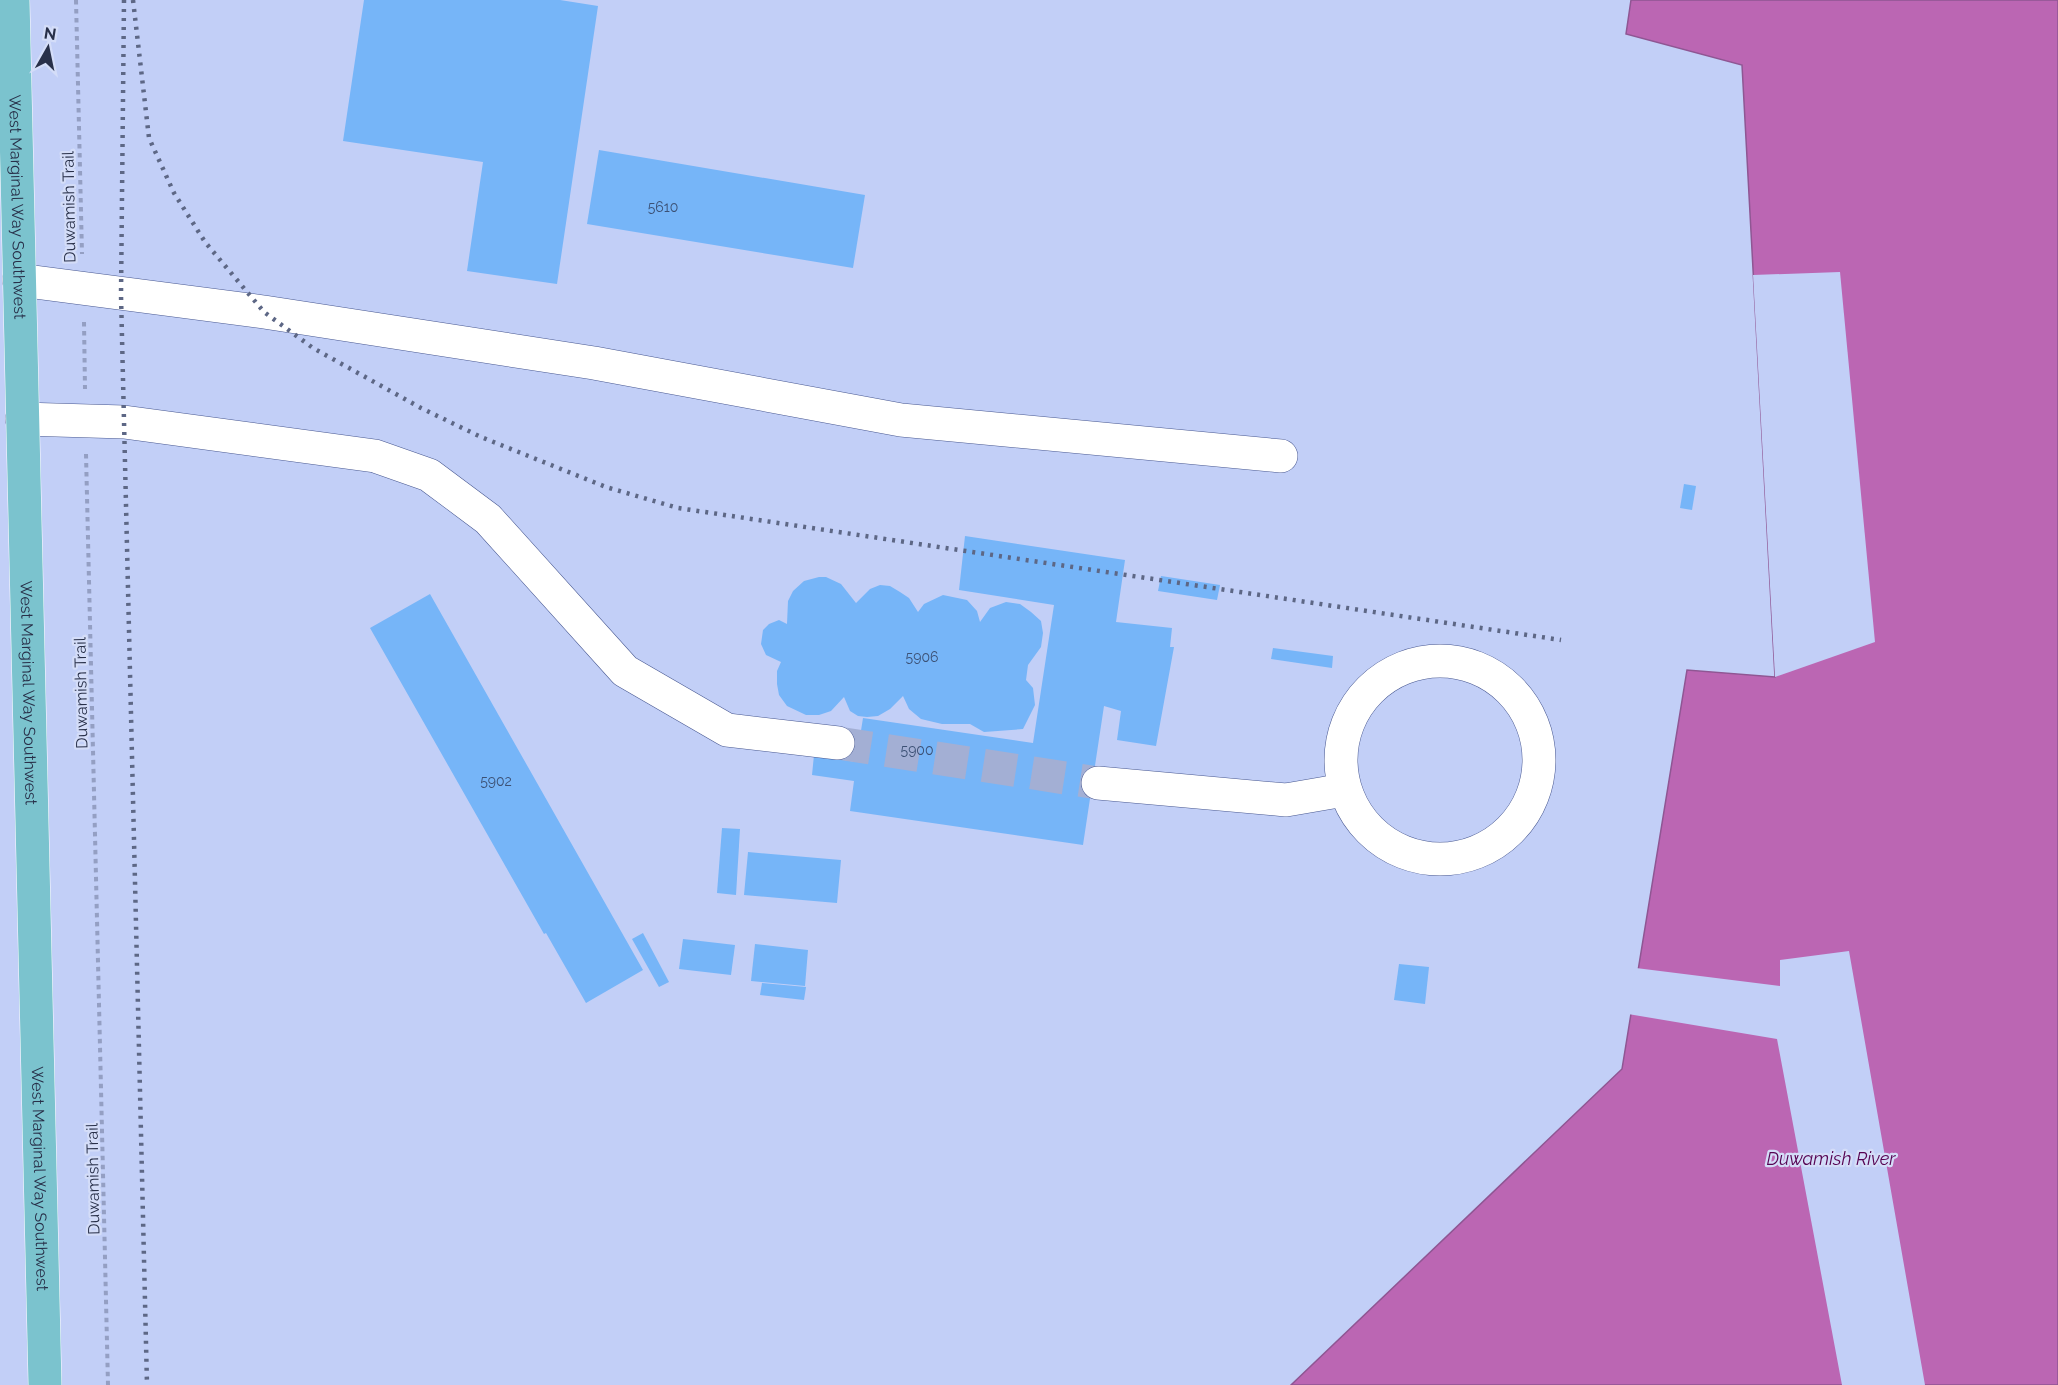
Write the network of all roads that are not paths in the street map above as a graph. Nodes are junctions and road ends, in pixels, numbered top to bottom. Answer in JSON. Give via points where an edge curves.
{"nodes":[{"id":1,"x":13,"y":0,"type":"edge"},
{"id":2,"x":19,"y":280,"type":"junction"},
{"id":3,"x":22,"y":419,"type":"junction"},
{"id":4,"x":1281,"y":456,"type":"dead end"},
{"id":5,"x":838,"y":743,"type":"tunnel mouth"},
{"id":6,"x":1098,"y":783,"type":"tunnel mouth"},
{"id":7,"x":1344,"y":790,"type":"junction"},
{"id":8,"x":45,"y":1385,"type":"edge"}],
"edges":[{"from":1,"to":2,"type":"main road","name":"West Marginal Way Southwest"},
{"from":2,"to":3,"type":"main road","name":"West Marginal Way Southwest"},
{"from":2,"to":4,"type":"lane","via":[[264,312],[594,363],[900,420]]},
{"from":3,"to":5,"type":"lane","via":[[124,422],[375,456],[429,474],[488,519],[625,671],[727,730]]},
{"from":3,"to":8,"type":"main road","name":"West Marginal Way Southwest"},
{"from":6,"to":7,"type":"lane","via":[[1286,800]]},
{"from":7,"to":7,"type":"lane","via":[[1358,818],[1381,841],[1410,855],[1441,860],[1473,855],[1501,839],[1523,816],[1536,787],[1540,755],[1532,722],[1515,694],[1488,672],[1456,662],[1412,665],[1390,673],[1364,694],[1346,723],[1340,756]]}]}
